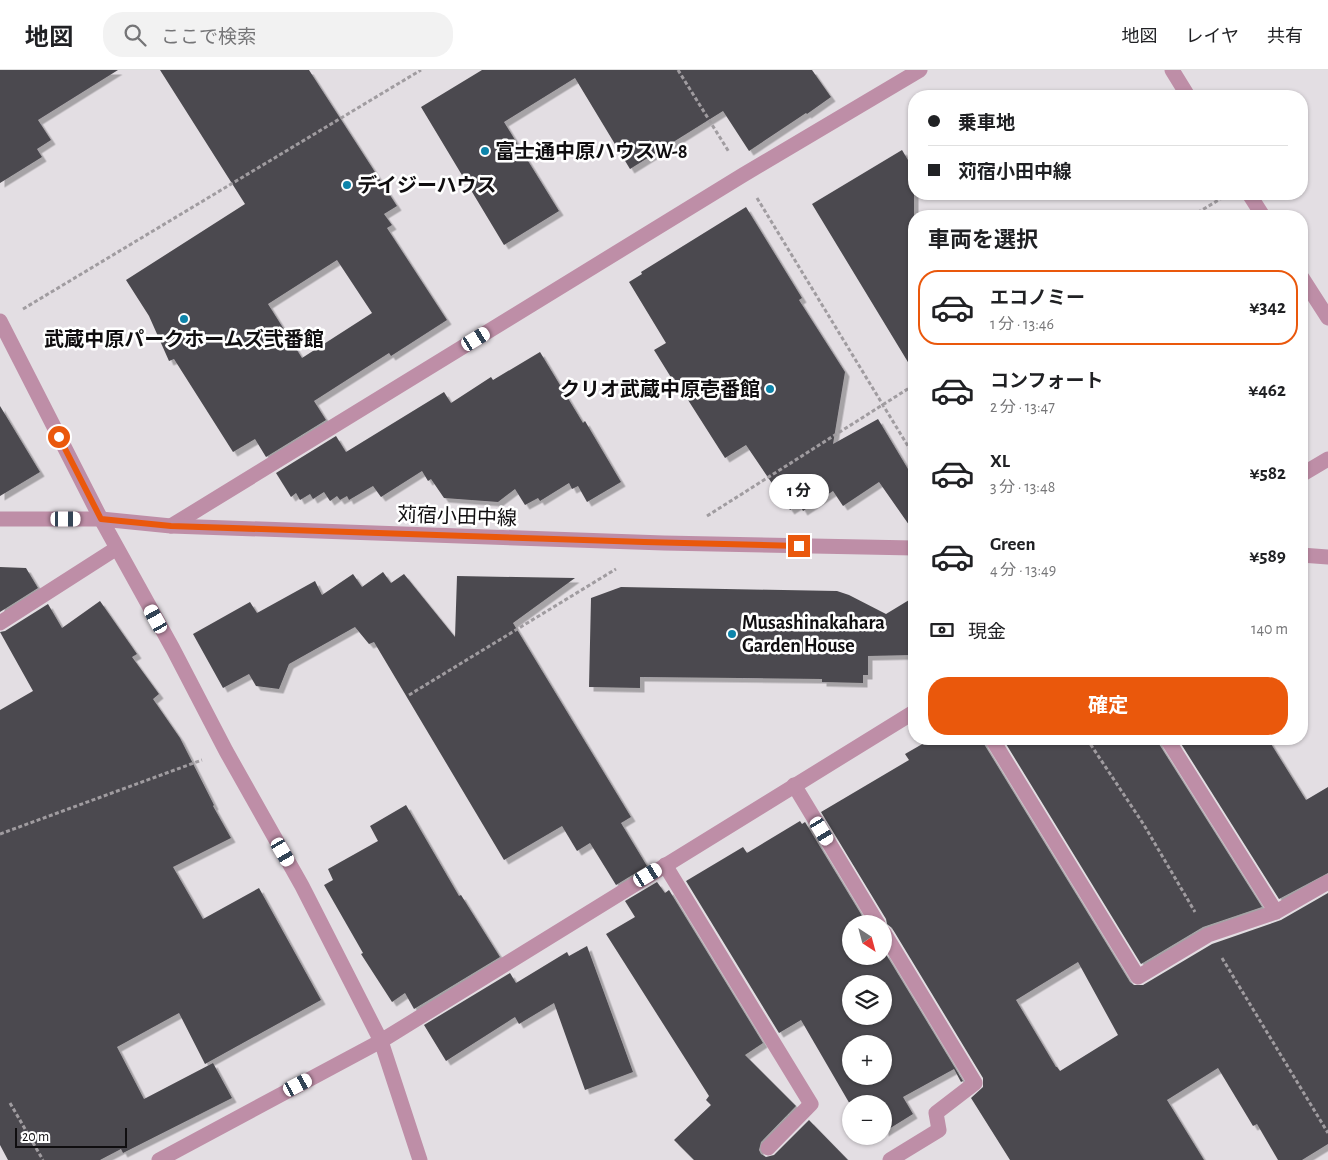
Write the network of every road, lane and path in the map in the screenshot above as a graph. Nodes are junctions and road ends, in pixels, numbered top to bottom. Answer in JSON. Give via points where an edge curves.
{"nodes":[{"id":1,"x":421,"y":70,"type":"edge"},
{"id":2,"x":678,"y":70,"type":"edge"},
{"id":3,"x":920,"y":70,"type":"edge"},
{"id":4,"x":1172,"y":70,"type":"edge"},
{"id":5,"x":1184,"y":90,"type":"edge"},
{"id":6,"x":743,"y":176,"type":"junction"},
{"id":7,"x":1219,"y":200,"type":"edge"},
{"id":8,"x":1202,"y":210,"type":"edge"},
{"id":9,"x":1308,"y":287,"type":"edge"},
{"id":10,"x":1328,"y":318,"type":"edge"},
{"id":11,"x":0,"y":322,"type":"edge"},
{"id":12,"x":908,"y":446,"type":"edge"},
{"id":13,"x":1328,"y":459,"type":"edge"},
{"id":14,"x":1308,"y":471,"type":"edge"},
{"id":15,"x":0,"y":519,"type":"edge"},
{"id":16,"x":101,"y":519,"type":"junction"},
{"id":17,"x":171,"y":526,"type":"junction"},
{"id":18,"x":117,"y":548,"type":"junction"},
{"id":19,"x":908,"y":548,"type":"edge"},
{"id":20,"x":1308,"y":556,"type":"edge"},
{"id":21,"x":1328,"y":557,"type":"edge"},
{"id":22,"x":0,"y":623,"type":"edge"},
{"id":23,"x":908,"y":716,"type":"edge"},
{"id":24,"x":996,"y":745,"type":"edge"},
{"id":25,"x":1171,"y":745,"type":"edge"},
{"id":26,"x":226,"y":752,"type":"junction"},
{"id":27,"x":794,"y":785,"type":"junction"},
{"id":28,"x":0,"y":834,"type":"edge"},
{"id":29,"x":665,"y":865,"type":"junction"},
{"id":30,"x":1328,"y":882,"type":"edge"},
{"id":31,"x":1276,"y":912,"type":"junction"},
{"id":32,"x":873,"y":915,"type":"edge"},
{"id":33,"x":892,"y":946,"type":"edge"},
{"id":34,"x":381,"y":1041,"type":"junction"},
{"id":35,"x":10,"y":1103,"type":"dead end"},
{"id":36,"x":1320,"y":1120,"type":"dead end"},
{"id":37,"x":1328,"y":1133,"type":"edge"},
{"id":38,"x":768,"y":1148,"type":"dead end"},
{"id":39,"x":43,"y":1160,"type":"edge"},
{"id":40,"x":159,"y":1160,"type":"edge"},
{"id":41,"x":420,"y":1160,"type":"edge"},
{"id":42,"x":890,"y":1160,"type":"edge"}],
"edges":[{"from":1,"to":11,"type":"path"},
{"from":2,"to":6,"type":"path"},
{"from":3,"to":6,"type":"street"},
{"from":4,"to":5,"type":"street"},
{"from":6,"to":12,"type":"path"},
{"from":6,"to":17,"type":"street"},
{"from":7,"to":8,"type":"path"},
{"from":9,"to":10,"type":"street"},
{"from":11,"to":16,"type":"street"},
{"from":13,"to":14,"type":"street"},
{"from":15,"to":16,"type":"street","name":"苅宿小田中線"},
{"from":16,"to":17,"type":"street","name":"苅宿小田中線"},
{"from":16,"to":18,"type":"street"},
{"from":17,"to":19,"type":"street","name":"苅宿小田中線"},
{"from":18,"to":22,"type":"street"},
{"from":18,"to":26,"type":"street"},
{"from":20,"to":21,"type":"street"},
{"from":23,"to":27,"type":"street"},
{"from":24,"to":31,"type":"street","via":[[1138,977],[1208,935]]},
{"from":25,"to":31,"type":"street"},
{"from":26,"to":28,"type":"path"},
{"from":26,"to":34,"type":"street","via":[[302,886]]},
{"from":27,"to":29,"type":"street"},
{"from":27,"to":32,"type":"street"},
{"from":29,"to":34,"type":"street"},
{"from":29,"to":38,"type":"street","via":[[811,1104]]},
{"from":30,"to":31,"type":"street"},
{"from":33,"to":42,"type":"street","via":[[974,1083],[936,1113],[939,1130]]},
{"from":34,"to":40,"type":"street"},
{"from":34,"to":41,"type":"street"},
{"from":35,"to":39,"type":"path"},
{"from":36,"to":37,"type":"path"}]}
